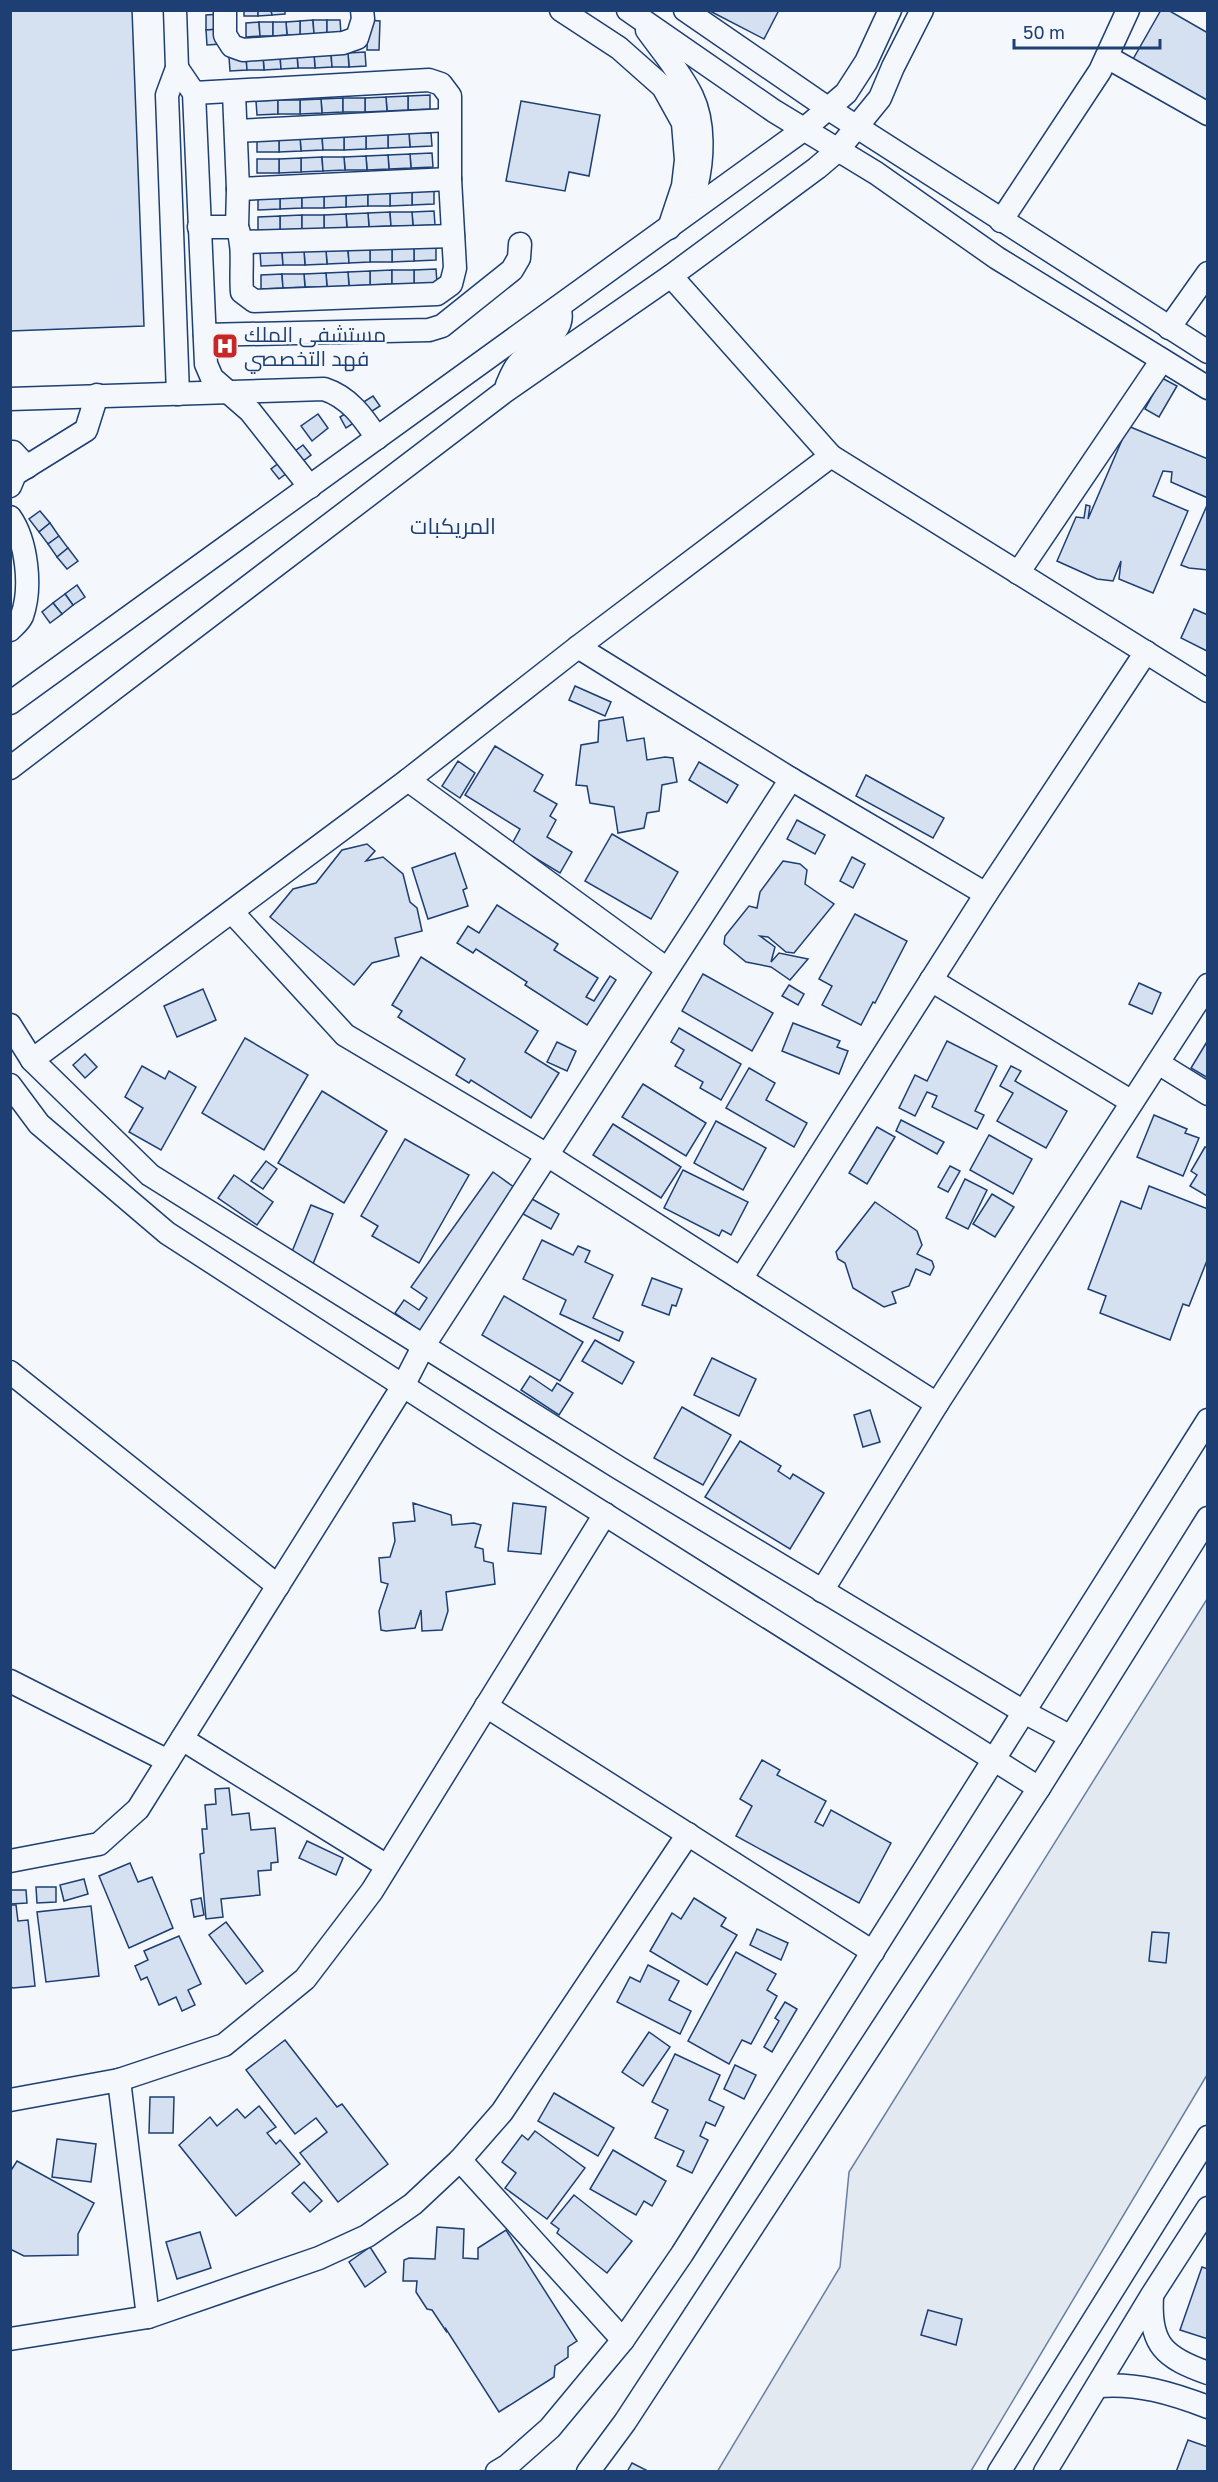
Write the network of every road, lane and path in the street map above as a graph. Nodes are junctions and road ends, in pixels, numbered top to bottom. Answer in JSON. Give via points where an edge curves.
{"nodes":[{"id":1,"x":175,"y":10,"type":"edge"},
{"id":2,"x":225,"y":10,"type":"edge"},
{"id":3,"x":362,"y":10,"type":"edge"},
{"id":4,"x":561,"y":10,"type":"edge"},
{"id":5,"x":685,"y":10,"type":"edge"},
{"id":6,"x":890,"y":10,"type":"edge"},
{"id":7,"x":922,"y":10,"type":"edge"},
{"id":8,"x":1128,"y":10,"type":"edge"},
{"id":9,"x":634,"y":15,"type":"edge"},
{"id":10,"x":1107,"y":57,"type":"junction"},
{"id":11,"x":177,"y":68,"type":"junction"},
{"id":12,"x":194,"y":93,"type":"junction"},
{"id":13,"x":234,"y":93,"type":"junction"},
{"id":14,"x":829,"y":109,"type":"junction"},
{"id":15,"x":1208,"y":114,"type":"edge"},
{"id":16,"x":449,"y":120,"type":"junction"},
{"id":17,"x":858,"y":127,"type":"junction"},
{"id":18,"x":804,"y":130,"type":"junction"},
{"id":19,"x":237,"y":131,"type":"junction"},
{"id":20,"x":837,"y":151,"type":"junction"},
{"id":21,"x":450,"y":179,"type":"junction"},
{"id":22,"x":238,"y":189,"type":"junction"},
{"id":23,"x":689,"y":213,"type":"junction"},
{"id":24,"x":1001,"y":221,"type":"junction"},
{"id":25,"x":200,"y":227,"type":"junction"},
{"id":26,"x":669,"y":228,"type":"junction"},
{"id":27,"x":240,"y":234,"type":"junction"},
{"id":28,"x":453,"y":236,"type":"junction"},
{"id":29,"x":520,"y":244,"type":"dead end"},
{"id":30,"x":1208,"y":273,"type":"edge"},
{"id":31,"x":671,"y":276,"type":"junction"},
{"id":32,"x":559,"y":307,"type":"junction"},
{"id":33,"x":1169,"y":328,"type":"junction"},
{"id":34,"x":206,"y":335,"type":"junction"},
{"id":35,"x":1208,"y":352,"type":"edge"},
{"id":36,"x":1162,"y":360,"type":"junction"},
{"id":37,"x":1208,"y":388,"type":"edge"},
{"id":38,"x":504,"y":392,"type":"junction"},
{"id":39,"x":227,"y":393,"type":"junction"},
{"id":40,"x":178,"y":394,"type":"junction"},
{"id":41,"x":97,"y":395,"type":"junction"},
{"id":42,"x":10,"y":399,"type":"edge"},
{"id":43,"x":377,"y":438,"type":"junction"},
{"id":44,"x":831,"y":456,"type":"junction"},
{"id":45,"x":19,"y":459,"type":"edge"},
{"id":46,"x":10,"y":486,"type":"edge"},
{"id":47,"x":310,"y":487,"type":"junction"},
{"id":48,"x":10,"y":517,"type":"edge"},
{"id":49,"x":17,"y":546,"type":"edge"},
{"id":50,"x":1018,"y":573,"type":"junction"},
{"id":51,"x":10,"y":630,"type":"edge"},
{"id":52,"x":578,"y":647,"type":"junction"},
{"id":53,"x":1146,"y":652,"type":"junction"},
{"id":54,"x":1208,"y":691,"type":"edge"},
{"id":55,"x":10,"y":703,"type":"edge"},
{"id":56,"x":10,"y":768,"type":"edge"},
{"id":57,"x":791,"y":779,"type":"junction"},
{"id":58,"x":408,"y":780,"type":"junction"},
{"id":59,"x":986,"y":894,"type":"junction"},
{"id":60,"x":232,"y":912,"type":"junction"},
{"id":61,"x":667,"y":969,"type":"junction"},
{"id":62,"x":931,"y":980,"type":"junction"},
{"id":63,"x":1208,"y":985,"type":"edge"},
{"id":64,"x":10,"y":1025,"type":"edge"},
{"id":65,"x":32,"y":1060,"type":"junction"},
{"id":66,"x":1158,"y":1063,"type":"junction"},
{"id":67,"x":10,"y":1085,"type":"edge"},
{"id":68,"x":1208,"y":1094,"type":"edge"},
{"id":69,"x":1132,"y":1102,"type":"junction"},
{"id":70,"x":547,"y":1155,"type":"junction"},
{"id":71,"x":741,"y":1279,"type":"junction"},
{"id":72,"x":424,"y":1345,"type":"junction"},
{"id":73,"x":10,"y":1372,"type":"edge"},
{"id":74,"x":403,"y":1386,"type":"junction"},
{"id":75,"x":937,"y":1404,"type":"junction"},
{"id":76,"x":1208,"y":1420,"type":"edge"},
{"id":77,"x":605,"y":1514,"type":"junction"},
{"id":78,"x":1208,"y":1518,"type":"edge"},
{"id":79,"x":278,"y":1586,"type":"junction"},
{"id":80,"x":822,"y":1591,"type":"junction"},
{"id":81,"x":10,"y":1681,"type":"edge"},
{"id":82,"x":486,"y":1706,"type":"junction"},
{"id":83,"x":1024,"y":1712,"type":"junction"},
{"id":84,"x":1071,"y":1737,"type":"junction"},
{"id":85,"x":182,"y":1739,"type":"junction"},
{"id":86,"x":994,"y":1760,"type":"junction"},
{"id":87,"x":168,"y":1761,"type":"junction"},
{"id":88,"x":1040,"y":1788,"type":"junction"},
{"id":89,"x":688,"y":1834,"type":"junction"},
{"id":90,"x":10,"y":1861,"type":"edge"},
{"id":91,"x":387,"y":1866,"type":"junction"},
{"id":92,"x":873,"y":1952,"type":"junction"},
{"id":93,"x":119,"y":2080,"type":"junction"},
{"id":94,"x":10,"y":2100,"type":"edge"},
{"id":95,"x":1208,"y":2137,"type":"edge"},
{"id":96,"x":460,"y":2160,"type":"junction"},
{"id":97,"x":1208,"y":2208,"type":"edge"},
{"id":98,"x":1152,"y":2295,"type":"junction"},
{"id":99,"x":148,"y":2317,"type":"junction"},
{"id":100,"x":10,"y":2338,"type":"edge"},
{"id":101,"x":623,"y":2340,"type":"junction"},
{"id":102,"x":1208,"y":2373,"type":"edge"},
{"id":103,"x":1099,"y":2386,"type":"junction"},
{"id":104,"x":1208,"y":2407,"type":"edge"},
{"id":105,"x":603,"y":2449,"type":"junction"},
{"id":106,"x":497,"y":2472,"type":"edge"},
{"id":107,"x":588,"y":2472,"type":"edge"},
{"id":108,"x":600,"y":2472,"type":"edge"},
{"id":109,"x":999,"y":2472,"type":"edge"},
{"id":110,"x":1045,"y":2472,"type":"edge"}],
"edges":[{"from":1,"to":11,"type":"street"},
{"from":2,"to":3,"type":"street","via":[[225,35],[232,46],[243,50],[343,43],[357,38]]},
{"from":4,"to":26,"type":"street","via":[[619,48],[663,87],[683,123],[683,186]]},
{"from":5,"to":14,"type":"street"},
{"from":6,"to":14,"type":"street","via":[[866,62],[846,93]]},
{"from":7,"to":17,"type":"street","via":[[880,98]]},
{"from":8,"to":10,"type":"street"},
{"from":9,"to":18,"type":"street"},
{"from":9,"to":23,"type":"street","via":[[693,97],[701,158]]},
{"from":10,"to":15,"type":"street"},
{"from":10,"to":24,"type":"street"},
{"from":11,"to":12,"type":"street"},
{"from":11,"to":40,"type":"street","via":[[167,95]]},
{"from":12,"to":13,"type":"street"},
{"from":12,"to":25,"type":"street"},
{"from":13,"to":16,"type":"street","via":[[429,80],[441,84],[450,96]]},
{"from":13,"to":19,"type":"street"},
{"from":14,"to":17,"type":"street"},
{"from":14,"to":18,"type":"street"},
{"from":16,"to":19,"type":"street"},
{"from":16,"to":21,"type":"street"},
{"from":17,"to":20,"type":"street"},
{"from":17,"to":24,"type":"street"},
{"from":18,"to":20,"type":"street"},
{"from":18,"to":23,"type":"street"},
{"from":19,"to":22,"type":"street"},
{"from":20,"to":31,"type":"street"},
{"from":20,"to":36,"type":"street"},
{"from":21,"to":22,"type":"street"},
{"from":21,"to":28,"type":"street"},
{"from":22,"to":27,"type":"street"},
{"from":23,"to":26,"type":"street"},
{"from":24,"to":33,"type":"street"},
{"from":25,"to":27,"type":"street"},
{"from":25,"to":34,"type":"street"},
{"from":26,"to":32,"type":"street"},
{"from":27,"to":28,"type":"street"},
{"from":27,"to":28,"type":"street","via":[[242,292],[254,301],[437,294],[451,284],[455,268]]},
{"from":29,"to":34,"type":"street","via":[[519,258],[512,270],[442,326],[429,330]]},
{"from":30,"to":33,"type":"street"},
{"from":31,"to":38,"type":"street"},
{"from":31,"to":44,"type":"street"},
{"from":32,"to":38,"type":"street","via":[[562,318],[558,328],[519,363]]},
{"from":32,"to":43,"type":"street"},
{"from":33,"to":35,"type":"street"},
{"from":34,"to":39,"type":"street","via":[[206,364],[212,378]]},
{"from":36,"to":37,"type":"street"},
{"from":36,"to":50,"type":"street"},
{"from":38,"to":56,"type":"street"},
{"from":39,"to":40,"type":"street"},
{"from":39,"to":43,"type":"street","via":[[324,389],[338,393],[359,412]]},
{"from":39,"to":47,"type":"street","via":[[250,411]]},
{"from":40,"to":41,"type":"street"},
{"from":41,"to":42,"type":"street"},
{"from":41,"to":45,"type":"street","via":[[86,430]]},
{"from":43,"to":47,"type":"street"},
{"from":44,"to":50,"type":"street"},
{"from":44,"to":52,"type":"street"},
{"from":45,"to":46,"type":"street"},
{"from":47,"to":55,"type":"street"},
{"from":48,"to":49,"type":"street","via":[[20,530]]},
{"from":49,"to":51,"type":"street","via":[[26,559],[26,586],[22,617]]},
{"from":50,"to":53,"type":"street"},
{"from":52,"to":57,"type":"street"},
{"from":52,"to":58,"type":"street"},
{"from":53,"to":54,"type":"street"},
{"from":53,"to":59,"type":"street"},
{"from":57,"to":59,"type":"street"},
{"from":57,"to":61,"type":"street"},
{"from":58,"to":60,"type":"street"},
{"from":58,"to":61,"type":"street"},
{"from":59,"to":62,"type":"street"},
{"from":60,"to":65,"type":"street"},
{"from":60,"to":70,"type":"street","via":[[345,1035]]},
{"from":61,"to":70,"type":"street"},
{"from":62,"to":69,"type":"street"},
{"from":62,"to":71,"type":"street"},
{"from":63,"to":66,"type":"street"},
{"from":64,"to":65,"type":"street"},
{"from":65,"to":72,"type":"street","via":[[150,1176]]},
{"from":66,"to":68,"type":"street"},
{"from":66,"to":69,"type":"street"},
{"from":67,"to":74,"type":"street","via":[[39,1124],[167,1233]]},
{"from":69,"to":75,"type":"street"},
{"from":70,"to":71,"type":"street"},
{"from":70,"to":72,"type":"street"},
{"from":71,"to":75,"type":"street"},
{"from":72,"to":74,"type":"street"},
{"from":72,"to":80,"type":"street"},
{"from":73,"to":79,"type":"street"},
{"from":74,"to":77,"type":"street"},
{"from":74,"to":79,"type":"street"},
{"from":75,"to":80,"type":"street"},
{"from":76,"to":83,"type":"street"},
{"from":77,"to":82,"type":"street"},
{"from":77,"to":86,"type":"street"},
{"from":78,"to":84,"type":"street"},
{"from":79,"to":85,"type":"street"},
{"from":80,"to":83,"type":"street"},
{"from":81,"to":87,"type":"street"},
{"from":82,"to":89,"type":"street"},
{"from":82,"to":91,"type":"street"},
{"from":83,"to":84,"type":"street"},
{"from":83,"to":86,"type":"street"},
{"from":84,"to":88,"type":"street"},
{"from":85,"to":87,"type":"street"},
{"from":85,"to":91,"type":"street"},
{"from":86,"to":88,"type":"street"},
{"from":86,"to":92,"type":"street"},
{"from":87,"to":90,"type":"street","via":[[138,1809],[99,1844]]},
{"from":88,"to":105,"type":"street","via":[[625,2422]]},
{"from":89,"to":92,"type":"street"},
{"from":89,"to":96,"type":"street","via":[[502,2112]]},
{"from":91,"to":93,"type":"street","via":[[372,1892],[305,1980],[224,2045]]},
{"from":92,"to":101,"type":"street","via":[[682,2254]]},
{"from":93,"to":94,"type":"street"},
{"from":93,"to":99,"type":"street"},
{"from":95,"to":109,"type":"street"},
{"from":96,"to":99,"type":"street","via":[[413,2204],[367,2236],[319,2258]]},
{"from":96,"to":101,"type":"street"},
{"from":97,"to":98,"type":"street"},
{"from":98,"to":102,"type":"street","via":[[1153,2331],[1163,2350],[1181,2363]]},
{"from":98,"to":103,"type":"street"},
{"from":99,"to":100,"type":"street"},
{"from":101,"to":106,"type":"street","via":[[550,2428]]},
{"from":103,"to":104,"type":"street","via":[[1148,2388]]},
{"from":103,"to":110,"type":"street"},
{"from":105,"to":107,"type":"street"},
{"from":105,"to":108,"type":"street"}]}
